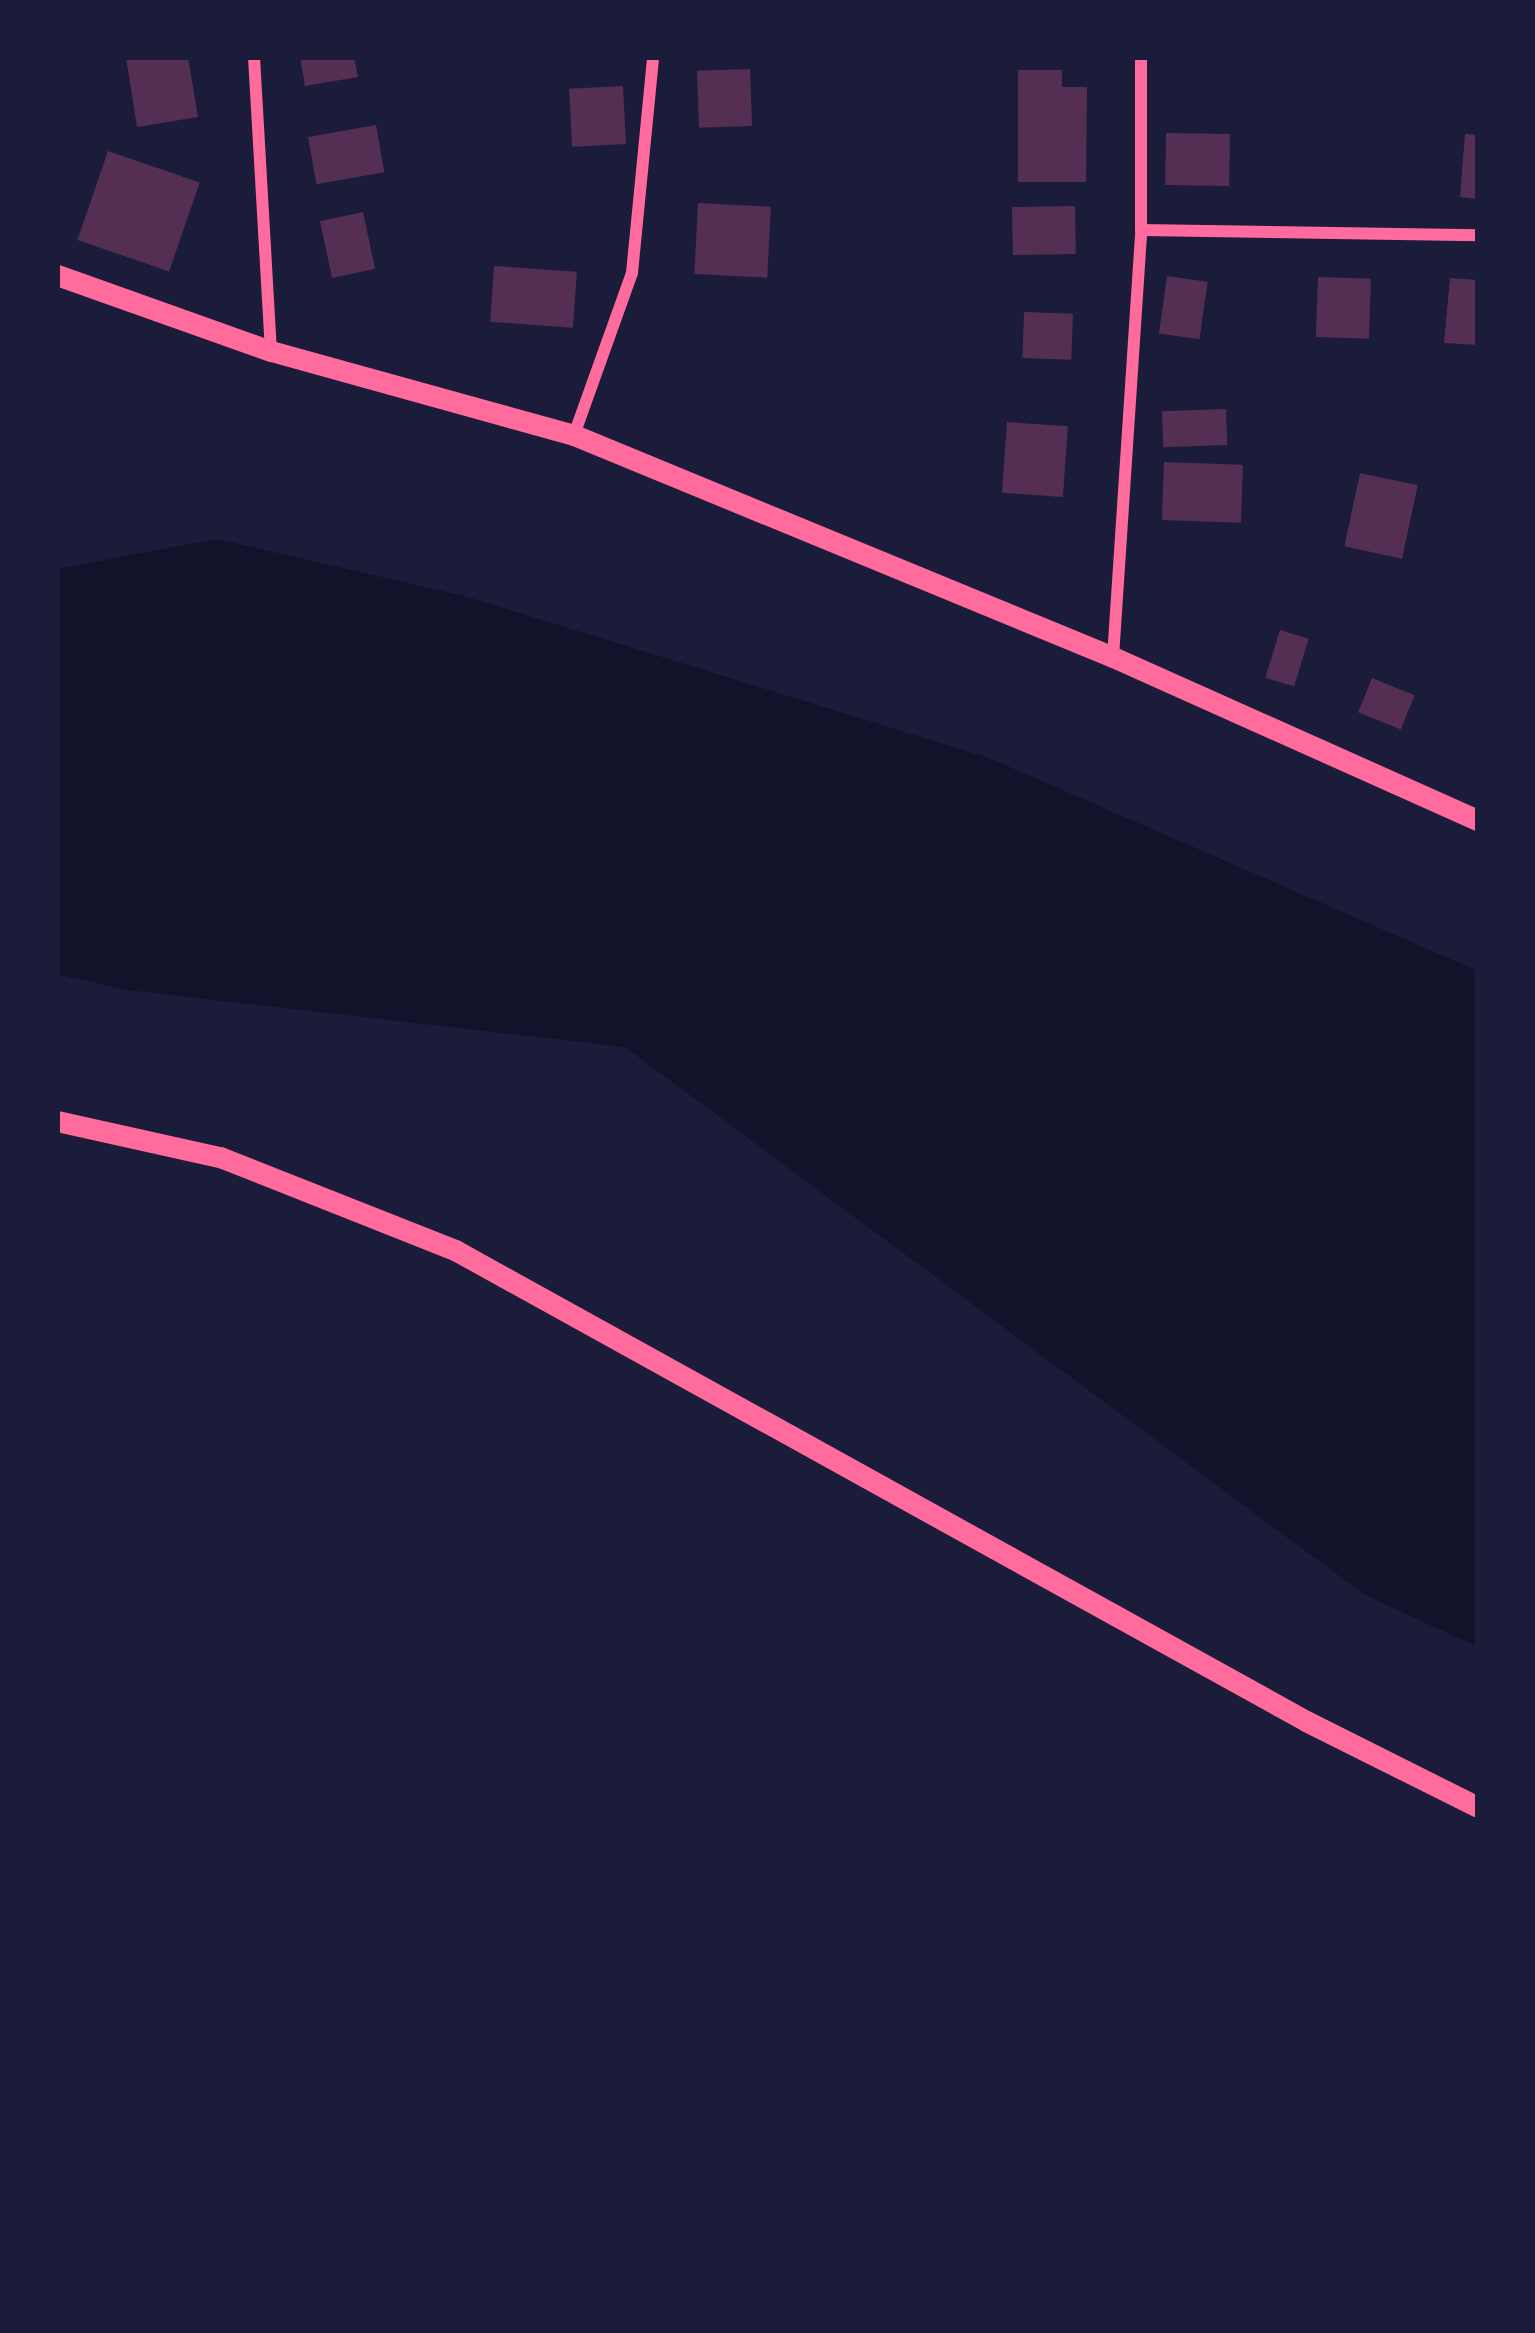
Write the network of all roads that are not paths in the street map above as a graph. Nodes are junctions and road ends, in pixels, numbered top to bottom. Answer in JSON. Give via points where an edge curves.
{"nodes":[{"id":1,"x":254,"y":57,"type":"edge"},
{"id":2,"x":653,"y":57,"type":"edge"},
{"id":3,"x":1142,"y":57,"type":"edge"},
{"id":4,"x":1141,"y":230,"type":"junction"},
{"id":5,"x":1478,"y":235,"type":"edge"},
{"id":6,"x":57,"y":274,"type":"edge"},
{"id":7,"x":271,"y":351,"type":"junction"},
{"id":8,"x":574,"y":435,"type":"junction"},
{"id":9,"x":1113,"y":657,"type":"junction"},
{"id":10,"x":1478,"y":820,"type":"edge"},
{"id":11,"x":57,"y":1121,"type":"edge"},
{"id":12,"x":1478,"y":1807,"type":"edge"}],
"edges":[{"from":1,"to":7,"type":"street"},
{"from":2,"to":8,"type":"street","via":[[632,273]]},
{"from":3,"to":4,"type":"street"},
{"from":4,"to":5,"type":"street"},
{"from":4,"to":9,"type":"street"},
{"from":6,"to":7,"type":"street"},
{"from":7,"to":8,"type":"street"},
{"from":8,"to":9,"type":"street"},
{"from":9,"to":10,"type":"street"},
{"from":11,"to":12,"type":"street","via":[[220,1157],[455,1250],[1306,1721]]}]}
